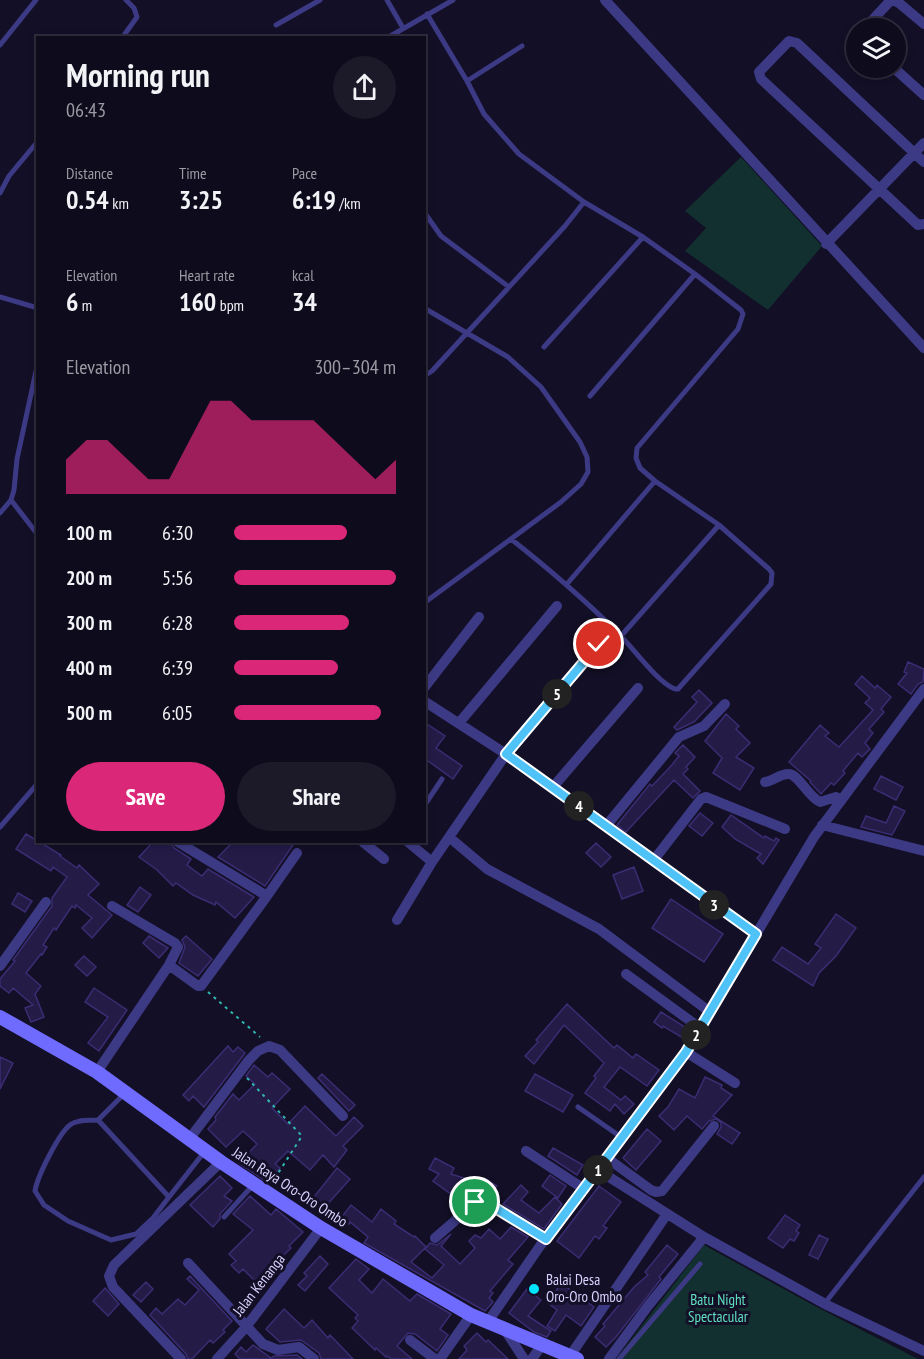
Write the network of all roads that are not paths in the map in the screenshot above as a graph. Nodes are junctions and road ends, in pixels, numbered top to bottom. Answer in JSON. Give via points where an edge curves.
{"nodes":[{"id":1,"x":36,"y":0,"type":"edge"},
{"id":2,"x":126,"y":0,"type":"edge"},
{"id":3,"x":320,"y":0,"type":"edge"},
{"id":4,"x":387,"y":0,"type":"edge"},
{"id":5,"x":453,"y":0,"type":"edge"},
{"id":6,"x":605,"y":0,"type":"edge"},
{"id":7,"x":892,"y":0,"type":"edge"},
{"id":8,"x":427,"y":14,"type":"junction"},
{"id":9,"x":875,"y":18,"type":"edge"},
{"id":10,"x":924,"y":24,"type":"edge"},
{"id":11,"x":276,"y":25,"type":"dead end"},
{"id":12,"x":403,"y":28,"type":"junction"},
{"id":13,"x":124,"y":36,"type":"edge"},
{"id":14,"x":390,"y":36,"type":"edge"},
{"id":15,"x":0,"y":45,"type":"edge"},
{"id":16,"x":522,"y":46,"type":"dead end"},
{"id":17,"x":906,"y":78,"type":"edge"},
{"id":18,"x":466,"y":81,"type":"junction"},
{"id":19,"x":924,"y":94,"type":"edge"},
{"id":20,"x":924,"y":142,"type":"edge"},
{"id":21,"x":36,"y":143,"type":"edge"},
{"id":22,"x":915,"y":153,"type":"junction"},
{"id":23,"x":924,"y":162,"type":"edge"},
{"id":24,"x":878,"y":190,"type":"junction"},
{"id":25,"x":0,"y":193,"type":"edge"},
{"id":26,"x":584,"y":202,"type":"junction"},
{"id":27,"x":426,"y":215,"type":"edge"},
{"id":28,"x":924,"y":224,"type":"edge"},
{"id":29,"x":643,"y":237,"type":"junction"},
{"id":30,"x":826,"y":244,"type":"junction"},
{"id":31,"x":696,"y":274,"type":"junction"},
{"id":32,"x":509,"y":287,"type":"junction"},
{"id":33,"x":0,"y":297,"type":"edge"},
{"id":34,"x":36,"y":307,"type":"edge"},
{"id":35,"x":426,"y":309,"type":"edge"},
{"id":36,"x":465,"y":332,"type":"junction"},
{"id":37,"x":544,"y":347,"type":"dead end"},
{"id":38,"x":924,"y":348,"type":"edge"},
{"id":39,"x":36,"y":371,"type":"edge"},
{"id":40,"x":426,"y":375,"type":"edge"},
{"id":41,"x":590,"y":396,"type":"dead end"},
{"id":42,"x":655,"y":481,"type":"junction"},
{"id":43,"x":11,"y":500,"type":"junction"},
{"id":44,"x":0,"y":513,"type":"edge"},
{"id":45,"x":720,"y":525,"type":"junction"},
{"id":46,"x":36,"y":532,"type":"edge"},
{"id":47,"x":511,"y":539,"type":"junction"},
{"id":48,"x":567,"y":584,"type":"junction"},
{"id":49,"x":426,"y":602,"type":"edge"},
{"id":50,"x":557,"y":606,"type":"dead end"},
{"id":51,"x":479,"y":617,"type":"dead end"},
{"id":52,"x":621,"y":636,"type":"junction"},
{"id":53,"x":599,"y":644,"type":"dead end"},
{"id":54,"x":426,"y":685,"type":"edge"},
{"id":55,"x":638,"y":688,"type":"dead end"},
{"id":56,"x":924,"y":689,"type":"edge"},
{"id":57,"x":426,"y":702,"type":"edge"},
{"id":58,"x":725,"y":704,"type":"dead end"},
{"id":59,"x":459,"y":723,"type":"junction"},
{"id":60,"x":506,"y":754,"type":"junction"},
{"id":61,"x":442,"y":779,"type":"dead end"},
{"id":62,"x":765,"y":782,"type":"dead end"},
{"id":63,"x":36,"y":785,"type":"edge"},
{"id":64,"x":553,"y":787,"type":"junction"},
{"id":65,"x":840,"y":800,"type":"junction"},
{"id":66,"x":426,"y":803,"type":"edge"},
{"id":67,"x":822,"y":825,"type":"junction"},
{"id":68,"x":606,"y":826,"type":"junction"},
{"id":69,"x":0,"y":827,"type":"edge"},
{"id":70,"x":785,"y":829,"type":"dead end"},
{"id":71,"x":449,"y":837,"type":"junction"},
{"id":72,"x":180,"y":843,"type":"edge"},
{"id":73,"x":364,"y":843,"type":"edge"},
{"id":74,"x":409,"y":843,"type":"edge"},
{"id":75,"x":924,"y":851,"type":"edge"},
{"id":76,"x":297,"y":854,"type":"dead end"},
{"id":77,"x":384,"y":860,"type":"dead end"},
{"id":78,"x":653,"y":861,"type":"junction"},
{"id":79,"x":432,"y":862,"type":"junction"},
{"id":80,"x":267,"y":896,"type":"junction"},
{"id":81,"x":46,"y":902,"type":"dead end"},
{"id":82,"x":112,"y":906,"type":"dead end"},
{"id":83,"x":396,"y":920,"type":"dead end"},
{"id":84,"x":756,"y":934,"type":"junction"},
{"id":85,"x":169,"y":965,"type":"junction"},
{"id":86,"x":0,"y":966,"type":"edge"},
{"id":87,"x":626,"y":974,"type":"dead end"},
{"id":88,"x":710,"y":1012,"type":"junction"},
{"id":89,"x":0,"y":1017,"type":"edge"},
{"id":90,"x":700,"y":1028,"type":"junction"},
{"id":91,"x":686,"y":1052,"type":"junction"},
{"id":92,"x":97,"y":1072,"type":"junction"},
{"id":93,"x":735,"y":1083,"type":"dead end"},
{"id":94,"x":125,"y":1092,"type":"junction"},
{"id":95,"x":578,"y":1107,"type":"dead end"},
{"id":96,"x":343,"y":1116,"type":"dead end"},
{"id":97,"x":98,"y":1120,"type":"junction"},
{"id":98,"x":714,"y":1126,"type":"dead end"},
{"id":99,"x":190,"y":1138,"type":"junction"},
{"id":100,"x":622,"y":1138,"type":"junction"},
{"id":101,"x":206,"y":1150,"type":"junction"},
{"id":102,"x":526,"y":1151,"type":"dead end"},
{"id":103,"x":607,"y":1158,"type":"junction"},
{"id":104,"x":221,"y":1162,"type":"junction"},
{"id":105,"x":598,"y":1170,"type":"junction"},
{"id":106,"x":924,"y":1177,"type":"edge"},
{"id":107,"x":254,"y":1184,"type":"junction"},
{"id":108,"x":584,"y":1189,"type":"junction"},
{"id":109,"x":169,"y":1197,"type":"junction"},
{"id":110,"x":667,"y":1214,"type":"junction"},
{"id":111,"x":224,"y":1216,"type":"dead end"},
{"id":112,"x":321,"y":1228,"type":"junction"},
{"id":113,"x":704,"y":1237,"type":"junction"},
{"id":114,"x":435,"y":1238,"type":"dead end"},
{"id":115,"x":546,"y":1239,"type":"junction"},
{"id":116,"x":189,"y":1263,"type":"dead end"},
{"id":117,"x":700,"y":1264,"type":"dead end"},
{"id":118,"x":825,"y":1303,"type":"junction"},
{"id":119,"x":471,"y":1315,"type":"junction"},
{"id":120,"x":487,"y":1323,"type":"junction"},
{"id":121,"x":246,"y":1327,"type":"junction"},
{"id":122,"x":505,"y":1330,"type":"junction"},
{"id":123,"x":410,"y":1340,"type":"dead end"},
{"id":124,"x":542,"y":1345,"type":"junction"},
{"id":125,"x":924,"y":1350,"type":"edge"},
{"id":126,"x":574,"y":1358,"type":"edge"},
{"id":127,"x":181,"y":1359,"type":"edge"},
{"id":128,"x":217,"y":1359,"type":"edge"},
{"id":129,"x":314,"y":1359,"type":"edge"},
{"id":130,"x":435,"y":1359,"type":"edge"},
{"id":131,"x":440,"y":1359,"type":"edge"},
{"id":132,"x":524,"y":1359,"type":"edge"},
{"id":133,"x":532,"y":1359,"type":"edge"},
{"id":134,"x":609,"y":1359,"type":"edge"},
{"id":135,"x":619,"y":1359,"type":"edge"}],
"edges":[{"from":1,"to":15,"type":"lane"},
{"from":2,"to":13,"type":"lane","via":[[137,18]]},
{"from":3,"to":11,"type":"lane"},
{"from":4,"to":12,"type":"lane"},
{"from":5,"to":8,"type":"lane"},
{"from":6,"to":30,"type":"street"},
{"from":7,"to":9,"type":"street"},
{"from":7,"to":10,"type":"street"},
{"from":8,"to":12,"type":"lane"},
{"from":8,"to":18,"type":"lane"},
{"from":12,"to":14,"type":"lane"},
{"from":16,"to":18,"type":"lane"},
{"from":17,"to":19,"type":"street"},
{"from":18,"to":26,"type":"lane","via":[[484,114],[519,154]]},
{"from":20,"to":22,"type":"street"},
{"from":21,"to":25,"type":"lane"},
{"from":22,"to":23,"type":"street"},
{"from":22,"to":24,"type":"street"},
{"from":22,"to":24,"type":"street","via":[[797,43],[789,41],[759,75]]},
{"from":24,"to":28,"type":"street","via":[[918,225]]},
{"from":24,"to":30,"type":"street"},
{"from":26,"to":29,"type":"lane"},
{"from":26,"to":32,"type":"lane"},
{"from":27,"to":32,"type":"lane","via":[[441,236]]},
{"from":29,"to":31,"type":"lane"},
{"from":29,"to":37,"type":"lane"},
{"from":30,"to":38,"type":"street"},
{"from":31,"to":41,"type":"lane"},
{"from":31,"to":42,"type":"lane","via":[[741,310],[742,322],[637,448],[640,468]]},
{"from":32,"to":36,"type":"lane"},
{"from":33,"to":34,"type":"lane"},
{"from":35,"to":36,"type":"lane"},
{"from":36,"to":40,"type":"lane"},
{"from":36,"to":47,"type":"lane","via":[[508,357],[541,387],[587,457],[588,472],[580,484]]},
{"from":39,"to":43,"type":"lane"},
{"from":42,"to":45,"type":"lane"},
{"from":42,"to":48,"type":"lane"},
{"from":43,"to":44,"type":"lane"},
{"from":43,"to":46,"type":"lane"},
{"from":45,"to":52,"type":"lane"},
{"from":45,"to":52,"type":"lane","via":[[769,568],[771,585],[678,688],[664,683]]},
{"from":47,"to":48,"type":"lane"},
{"from":47,"to":49,"type":"lane"},
{"from":48,"to":52,"type":"lane"},
{"from":50,"to":59,"type":"street"},
{"from":51,"to":54,"type":"street"},
{"from":53,"to":60,"type":"street"},
{"from":55,"to":64,"type":"street"},
{"from":56,"to":65,"type":"street"},
{"from":57,"to":59,"type":"street"},
{"from":58,"to":68,"type":"street","via":[[708,723],[677,740]]},
{"from":59,"to":60,"type":"street"},
{"from":60,"to":64,"type":"street"},
{"from":60,"to":71,"type":"street"},
{"from":61,"to":66,"type":"lane"},
{"from":62,"to":65,"type":"street","via":[[795,775],[813,799]]},
{"from":63,"to":69,"type":"lane"},
{"from":64,"to":68,"type":"street"},
{"from":65,"to":67,"type":"street"},
{"from":67,"to":75,"type":"street"},
{"from":67,"to":84,"type":"street"},
{"from":68,"to":78,"type":"street"},
{"from":70,"to":78,"type":"street","via":[[705,797]]},
{"from":71,"to":79,"type":"street"},
{"from":71,"to":88,"type":"street","via":[[487,869],[599,929]]},
{"from":72,"to":80,"type":"street"},
{"from":73,"to":77,"type":"street"},
{"from":74,"to":79,"type":"street"},
{"from":76,"to":80,"type":"street"},
{"from":78,"to":84,"type":"street"},
{"from":79,"to":83,"type":"street"},
{"from":80,"to":85,"type":"street","via":[[201,986]]},
{"from":81,"to":86,"type":"street"},
{"from":82,"to":85,"type":"street","via":[[177,945]]},
{"from":84,"to":88,"type":"street"},
{"from":85,"to":92,"type":"street"},
{"from":87,"to":90,"type":"street"},
{"from":88,"to":90,"type":"street"},
{"from":89,"to":92,"type":"main road","name":"Jalan Raya Oro-Oro Ombo"},
{"from":90,"to":91,"type":"street"},
{"from":91,"to":93,"type":"street"},
{"from":91,"to":100,"type":"street"},
{"from":92,"to":94,"type":"main road","name":"Jalan Raya Oro-Oro Ombo"},
{"from":94,"to":97,"type":"lane"},
{"from":94,"to":99,"type":"main road","name":"Jalan Raya Oro-Oro Ombo"},
{"from":95,"to":100,"type":"lane"},
{"from":96,"to":99,"type":"street","via":[[280,1050],[270,1046],[249,1060]]},
{"from":97,"to":109,"type":"lane"},
{"from":97,"to":109,"type":"lane","via":[[70,1125],[58,1141],[37,1179],[35,1191],[44,1205],[68,1221],[111,1240],[136,1234]]},
{"from":98,"to":103,"type":"street","via":[[662,1191],[651,1190]]},
{"from":99,"to":101,"type":"main road","name":"Jalan Raya Oro-Oro Ombo"},
{"from":100,"to":103,"type":"street"},
{"from":101,"to":104,"type":"main road","name":"Jalan Raya Oro-Oro Ombo"},
{"from":101,"to":109,"type":"lane"},
{"from":102,"to":108,"type":"street"},
{"from":103,"to":105,"type":"street"},
{"from":104,"to":107,"type":"main road","name":"Jalan Raya Oro-Oro Ombo"},
{"from":104,"to":127,"type":"street","via":[[114,1265],[109,1276],[113,1287]]},
{"from":105,"to":108,"type":"street"},
{"from":105,"to":110,"type":"street"},
{"from":106,"to":118,"type":"lane"},
{"from":107,"to":111,"type":"lane"},
{"from":107,"to":112,"type":"main road","name":"Jalan Raya Oro-Oro Ombo"},
{"from":108,"to":115,"type":"street"},
{"from":110,"to":113,"type":"street"},
{"from":110,"to":126,"type":"street"},
{"from":112,"to":119,"type":"main road","name":"Jalan Raya Oro-Oro Ombo"},
{"from":112,"to":121,"type":"street","name":"Jalan Kenanga"},
{"from":113,"to":118,"type":"street"},
{"from":113,"to":134,"type":"street"},
{"from":114,"to":115,"type":"street","via":[[479,1200]]},
{"from":115,"to":120,"type":"street"},
{"from":116,"to":121,"type":"street"},
{"from":117,"to":135,"type":"lane"},
{"from":118,"to":125,"type":"street"},
{"from":119,"to":120,"type":"main road","name":"Jalan Raya Oro-Oro Ombo"},
{"from":119,"to":131,"type":"street"},
{"from":120,"to":122,"type":"main road","name":"Jalan Raya Oro-Oro Ombo"},
{"from":121,"to":128,"type":"street","name":"Jalan Kenanga"},
{"from":121,"to":129,"type":"street","via":[[272,1348],[299,1347]]},
{"from":122,"to":124,"type":"main road","name":"Jalan Raya Oro-Oro Ombo"},
{"from":122,"to":132,"type":"street"},
{"from":123,"to":130,"type":"street"},
{"from":124,"to":126,"type":"main road","name":"Jalan Raya Oro-Oro Ombo"},
{"from":124,"to":133,"type":"street"}]}
